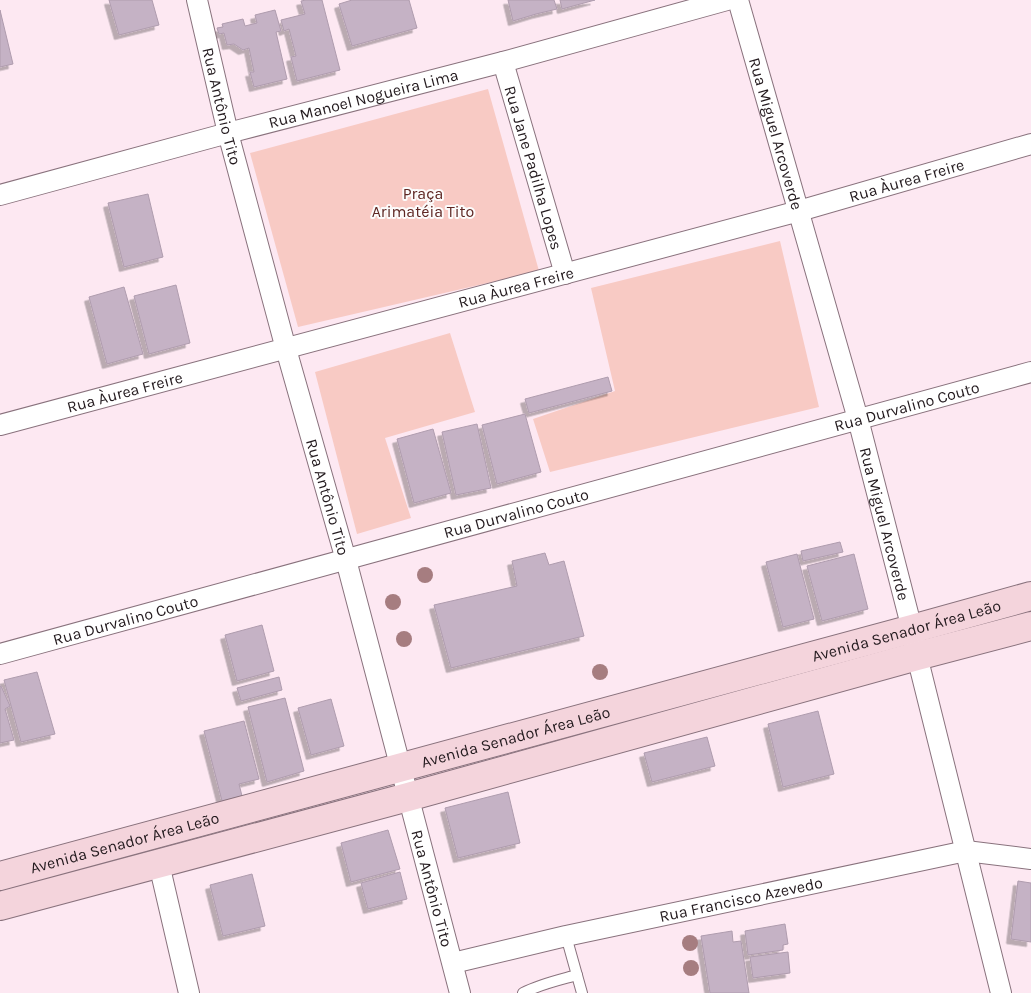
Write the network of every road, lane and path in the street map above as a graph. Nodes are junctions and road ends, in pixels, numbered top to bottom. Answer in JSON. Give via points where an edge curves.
{"nodes":[{"id":1,"x":197,"y":0,"type":"edge"},
{"id":2,"x":727,"y":0,"type":"edge"},
{"id":3,"x":738,"y":0,"type":"edge"},
{"id":4,"x":503,"y":62,"type":"junction"},
{"id":5,"x":228,"y":132,"type":"junction"},
{"id":6,"x":1031,"y":144,"type":"edge"},
{"id":7,"x":0,"y":195,"type":"edge"},
{"id":8,"x":798,"y":211,"type":"junction"},
{"id":9,"x":565,"y":274,"type":"junction"},
{"id":10,"x":286,"y":349,"type":"junction"},
{"id":11,"x":1031,"y":372,"type":"edge"},
{"id":12,"x":858,"y":419,"type":"junction"},
{"id":13,"x":0,"y":425,"type":"edge"},
{"id":14,"x":346,"y":560,"type":"junction"},
{"id":15,"x":1031,"y":596,"type":"edge"},
{"id":16,"x":1031,"y":626,"type":"edge"},
{"id":17,"x":912,"y":629,"type":"junction"},
{"id":18,"x":0,"y":654,"type":"edge"},
{"id":19,"x":917,"y":656,"type":"junction"},
{"id":20,"x":401,"y":767,"type":"junction"},
{"id":21,"x":408,"y":797,"type":"junction"},
{"id":22,"x":966,"y":851,"type":"junction"},
{"id":23,"x":1031,"y":859,"type":"edge"},
{"id":24,"x":159,"y":864,"type":"junction"},
{"id":25,"x":0,"y":876,"type":"edge"},
{"id":26,"x":0,"y":906,"type":"edge"},
{"id":27,"x":566,"y":936,"type":"junction"},
{"id":28,"x":453,"y":963,"type":"junction"},
{"id":29,"x":577,"y":975,"type":"junction"},
{"id":30,"x":528,"y":992,"type":"edge"},
{"id":31,"x":189,"y":993,"type":"edge"},
{"id":32,"x":460,"y":993,"type":"edge"},
{"id":33,"x":582,"y":993,"type":"edge"},
{"id":34,"x":1001,"y":993,"type":"edge"}],
"edges":[{"from":1,"to":5,"type":"street","name":"Rua Antônio Tito"},
{"from":2,"to":4,"type":"street","name":"Rua Manoel Nogueira Lima"},
{"from":3,"to":8,"type":"street","name":"Rua Miguel Arcoverde"},
{"from":4,"to":5,"type":"street","name":"Rua Manoel Nogueira Lima"},
{"from":4,"to":9,"type":"street","name":"Rua Jane Padilha Lopes"},
{"from":5,"to":7,"type":"street","name":"Rua Manoel Nogueira Lima"},
{"from":5,"to":10,"type":"street","name":"Rua Antônio Tito"},
{"from":6,"to":8,"type":"street","name":"Rua Àurea Freire"},
{"from":8,"to":9,"type":"street","name":"Rua Àurea Freire"},
{"from":8,"to":12,"type":"street","name":"Rua Miguel Arcoverde"},
{"from":9,"to":10,"type":"street","name":"Rua Àurea Freire"},
{"from":10,"to":13,"type":"street","name":"Rua Àurea Freire"},
{"from":10,"to":14,"type":"street","name":"Rua Antônio Tito"},
{"from":11,"to":12,"type":"street","name":"Rua Durvalino Couto"},
{"from":12,"to":14,"type":"street","name":"Rua Durvalino Couto"},
{"from":12,"to":17,"type":"street","name":"Rua Miguel Arcoverde"},
{"from":14,"to":18,"type":"street","name":"Rua Durvalino Couto"},
{"from":14,"to":20,"type":"street","name":"Rua Antônio Tito"},
{"from":15,"to":17,"type":"street","name":"Avenida Senador Área Leão"},
{"from":16,"to":19,"type":"street","name":"Avenida Senador Área Leão"},
{"from":17,"to":19,"type":"street","name":"Rua Miguel Arcoverde"},
{"from":17,"to":20,"type":"street","name":"Avenida Senador Área Leão"},
{"from":19,"to":21,"type":"street","name":"Avenida Senador Área Leão"},
{"from":19,"to":22,"type":"street","name":"Rua Miguel Arcoverde"},
{"from":20,"to":21,"type":"street","name":"Rua Antônio Tito"},
{"from":20,"to":25,"type":"street","name":"Avenida Senador Área Leão"},
{"from":21,"to":24,"type":"street","name":"Avenida Senador Área Leão"},
{"from":21,"to":28,"type":"street","name":"Rua Antônio Tito"},
{"from":22,"to":23,"type":"street","name":"Rua Francisco Azevedo"},
{"from":22,"to":27,"type":"street","name":"Rua Francisco Azevedo"},
{"from":22,"to":34,"type":"street","name":"Rua Miguel Arcoverde"},
{"from":24,"to":26,"type":"street","name":"Avenida Senador Área Leão"},
{"from":24,"to":31,"type":"street"},
{"from":27,"to":28,"type":"street","name":"Rua Francisco Azevedo"},
{"from":27,"to":29,"type":"lane"},
{"from":28,"to":32,"type":"street","name":"Rua Antônio Tito"},
{"from":29,"to":30,"type":"lane"},
{"from":29,"to":33,"type":"lane"}]}
